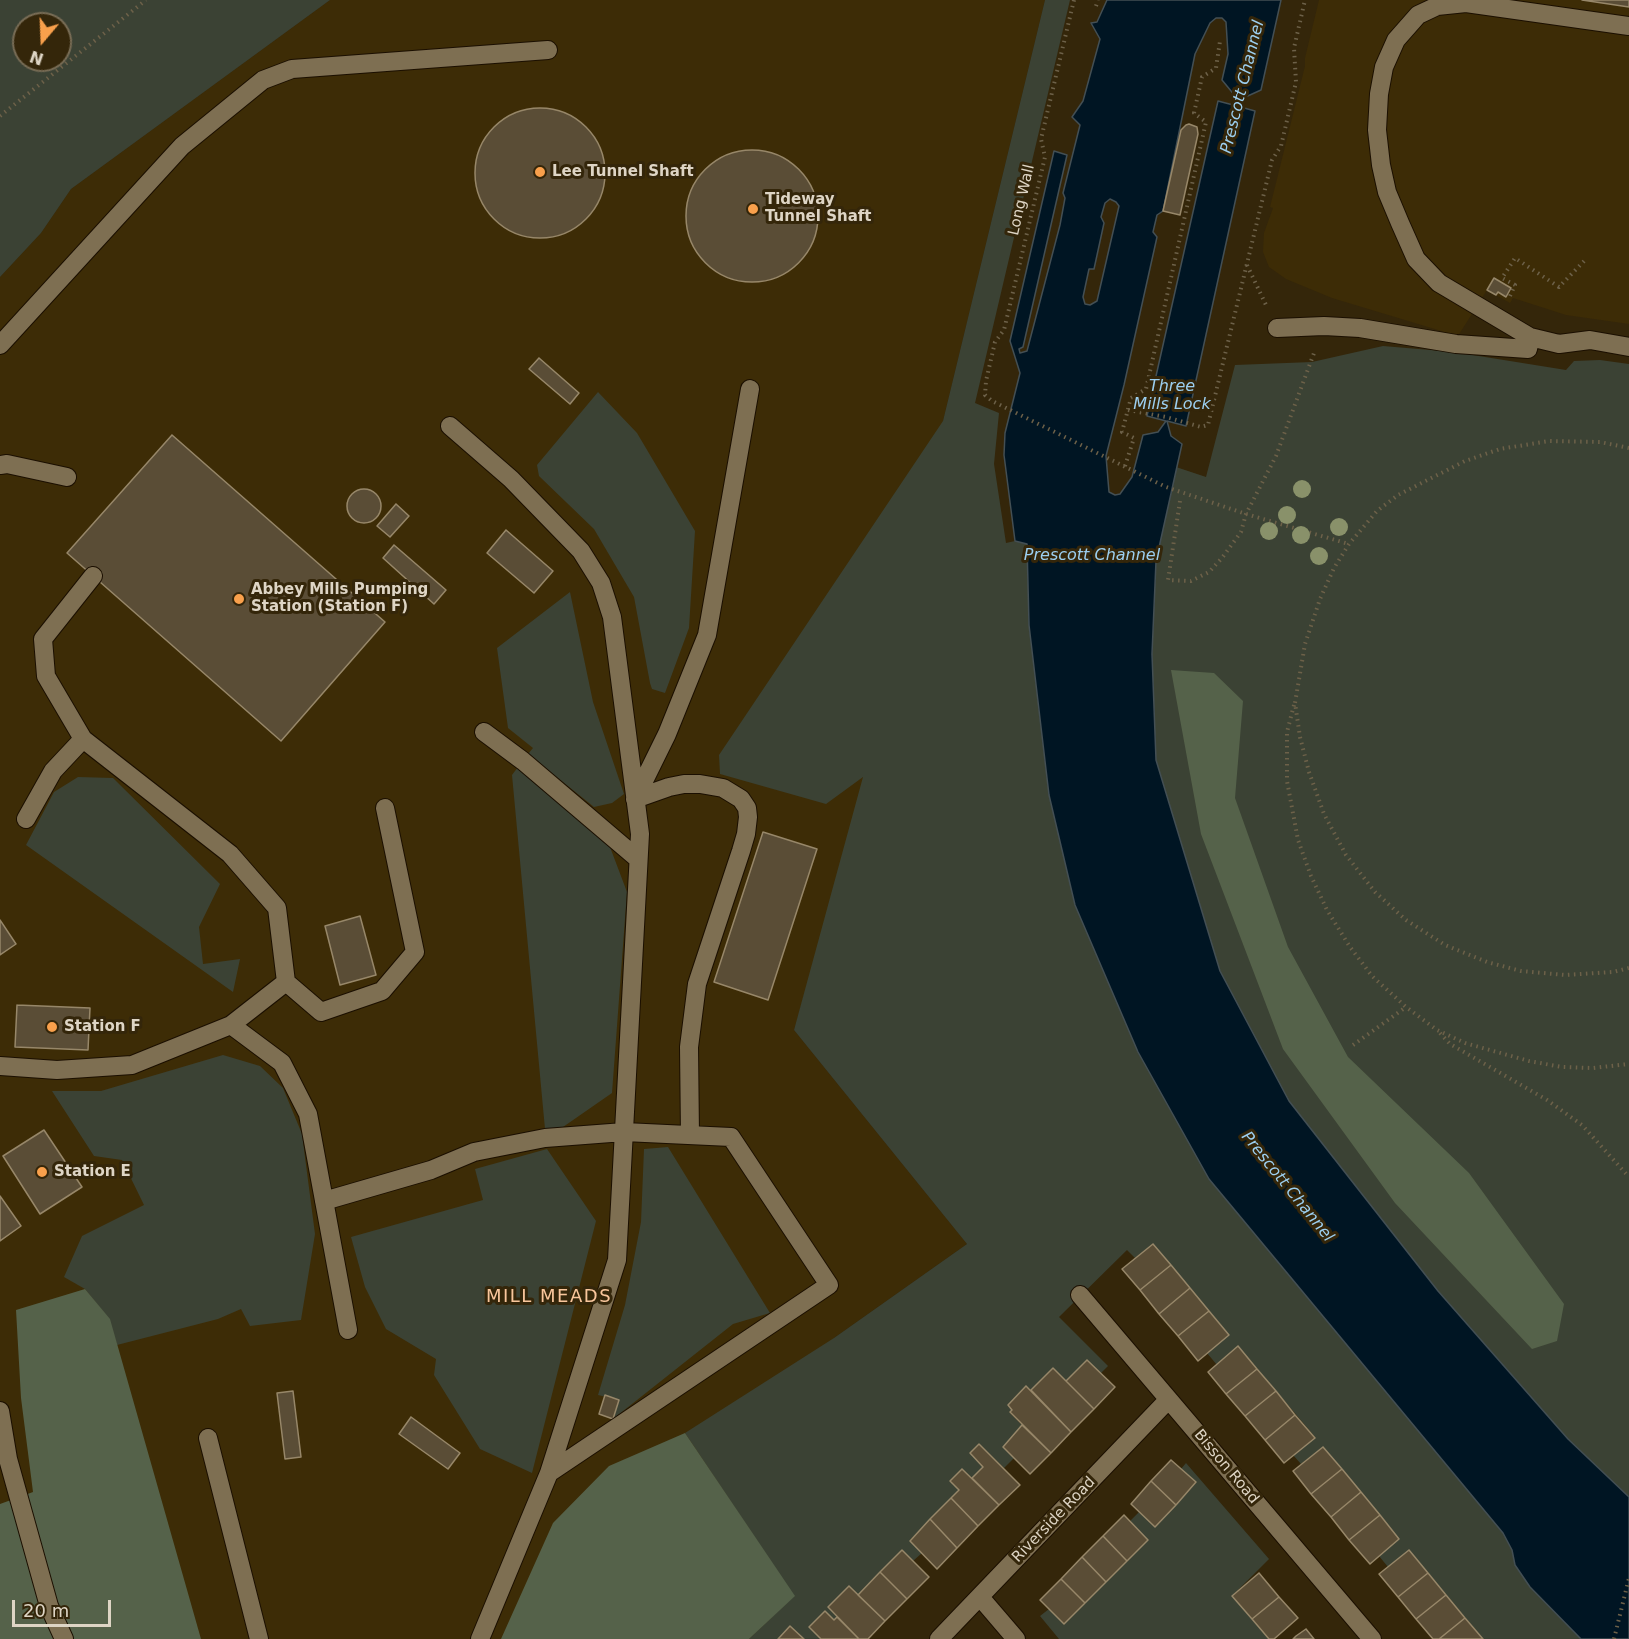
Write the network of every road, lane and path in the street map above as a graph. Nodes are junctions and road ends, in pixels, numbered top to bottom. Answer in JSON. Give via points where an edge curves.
{"nodes":[{"id":1,"x":146,"y":0,"type":"edge"},
{"id":2,"x":1074,"y":0,"type":"edge"},
{"id":3,"x":1098,"y":0,"type":"edge"},
{"id":4,"x":1305,"y":0,"type":"edge"},
{"id":5,"x":1096,"y":6,"type":"dead end"},
{"id":6,"x":1629,"y":26,"type":"edge"},
{"id":7,"x":1220,"y":42,"type":"dead end"},
{"id":8,"x":548,"y":51,"type":"dead end"},
{"id":9,"x":0,"y":116,"type":"edge"},
{"id":10,"x":1587,"y":258,"type":"dead end"},
{"id":11,"x":1247,"y":265,"type":"junction"},
{"id":12,"x":1503,"y":297,"type":"dead end"},
{"id":13,"x":1324,"y":326,"type":"junction"},
{"id":14,"x":1277,"y":328,"type":"joint"},
{"id":15,"x":1530,"y":337,"type":"junction"},
{"id":16,"x":0,"y":345,"type":"edge"},
{"id":17,"x":1629,"y":347,"type":"edge"},
{"id":18,"x":750,"y":389,"type":"dead end"},
{"id":19,"x":1128,"y":410,"type":"junction"},
{"id":20,"x":450,"y":426,"type":"dead end"},
{"id":21,"x":1629,"y":448,"type":"edge"},
{"id":22,"x":0,"y":465,"type":"edge"},
{"id":23,"x":1125,"y":466,"type":"junction"},
{"id":24,"x":67,"y":477,"type":"dead end"},
{"id":25,"x":1180,"y":501,"type":"dead end"},
{"id":26,"x":1246,"y":514,"type":"junction"},
{"id":27,"x":1350,"y":544,"type":"junction"},
{"id":28,"x":93,"y":576,"type":"dead end"},
{"id":29,"x":1295,"y":703,"type":"junction"},
{"id":30,"x":484,"y":732,"type":"dead end"},
{"id":31,"x":83,"y":739,"type":"junction"},
{"id":32,"x":635,"y":800,"type":"junction"},
{"id":33,"x":386,"y":808,"type":"dead end"},
{"id":34,"x":26,"y":819,"type":"dead end"},
{"id":35,"x":638,"y":859,"type":"junction"},
{"id":36,"x":1629,"y":968,"type":"edge"},
{"id":37,"x":286,"y":982,"type":"junction"},
{"id":38,"x":1406,"y":1007,"type":"junction"},
{"id":39,"x":231,"y":1025,"type":"junction"},
{"id":40,"x":1437,"y":1030,"type":"junction"},
{"id":41,"x":1353,"y":1045,"type":"dead end"},
{"id":42,"x":1629,"y":1064,"type":"edge"},
{"id":43,"x":0,"y":1066,"type":"edge"},
{"id":44,"x":624,"y":1132,"type":"junction"},
{"id":45,"x":690,"y":1135,"type":"junction"},
{"id":46,"x":1629,"y":1177,"type":"edge"},
{"id":47,"x":324,"y":1201,"type":"junction"},
{"id":48,"x":1080,"y":1295,"type":"dead end"},
{"id":49,"x":348,"y":1330,"type":"dead end"},
{"id":50,"x":1168,"y":1400,"type":"junction"},
{"id":51,"x":0,"y":1411,"type":"edge"},
{"id":52,"x":208,"y":1438,"type":"dead end"},
{"id":53,"x":3,"y":1444,"type":"edge"},
{"id":54,"x":549,"y":1473,"type":"junction"},
{"id":55,"x":1629,"y":1578,"type":"edge"},
{"id":56,"x":980,"y":1598,"type":"junction"},
{"id":57,"x":64,"y":1639,"type":"edge"},
{"id":58,"x":259,"y":1639,"type":"edge"},
{"id":59,"x":480,"y":1639,"type":"edge"},
{"id":60,"x":939,"y":1639,"type":"edge"},
{"id":61,"x":1016,"y":1639,"type":"edge"},
{"id":62,"x":1372,"y":1639,"type":"edge"},
{"id":63,"x":1614,"y":1639,"type":"edge"}],
"edges":[{"from":1,"to":9,"type":"path"},
{"from":2,"to":23,"type":"path","name":"Long Wall","via":[[1041,139],[1045,157],[1004,330],[995,342],[985,394],[992,401]]},
{"from":3,"to":5,"type":"path"},
{"from":4,"to":11,"type":"path","via":[[1294,48],[1296,82],[1281,146],[1272,160]]},
{"from":6,"to":15,"type":"street","via":[[1466,3],[1437,6],[1418,15],[1396,40],[1383,68],[1377,130],[1381,165],[1387,192],[1416,259],[1439,283]]},
{"from":7,"to":19,"type":"path","via":[[1216,68],[1202,77],[1194,113],[1206,122],[1146,389],[1131,398]]},
{"from":8,"to":16,"type":"street","via":[[292,69],[263,80],[182,146]]},
{"from":10,"to":12,"type":"path","via":[[1559,287],[1515,258],[1502,278],[1515,285],[1508,300]]},
{"from":11,"to":14,"type":"path"},
{"from":11,"to":19,"type":"path","via":[[1208,425],[1201,427]]},
{"from":13,"to":14,"type":"street"},
{"from":13,"to":15,"type":"street","via":[[1456,344],[1528,349]]},
{"from":13,"to":26,"type":"path","via":[[1276,456]]},
{"from":15,"to":17,"type":"street","via":[[1559,344],[1590,340]]},
{"from":18,"to":32,"type":"street","via":[[707,635]]},
{"from":19,"to":23,"type":"path","via":[[1122,432],[1134,438]]},
{"from":20,"to":32,"type":"street","via":[[511,479],[581,550],[602,583],[612,617]]},
{"from":21,"to":27,"type":"path","via":[[1600,442],[1549,441],[1500,449],[1465,461],[1398,495],[1377,511]]},
{"from":22,"to":24,"type":"street"},
{"from":23,"to":26,"type":"path","via":[[1166,486]]},
{"from":25,"to":26,"type":"path","via":[[1168,580],[1191,581],[1209,572],[1241,532]]},
{"from":26,"to":27,"type":"path"},
{"from":27,"to":29,"type":"path","via":[[1320,599],[1305,644]]},
{"from":28,"to":31,"type":"street","via":[[43,639],[46,676]]},
{"from":29,"to":36,"type":"path","via":[[1309,772],[1324,814],[1346,855],[1376,892],[1407,920],[1445,945],[1521,971],[1565,975]]},
{"from":29,"to":38,"type":"path","via":[[1287,732],[1287,781],[1298,840],[1311,876],[1350,947],[1372,976]]},
{"from":30,"to":35,"type":"street"},
{"from":31,"to":34,"type":"street","via":[[53,771]]},
{"from":31,"to":37,"type":"street","via":[[230,854],[277,908]]},
{"from":32,"to":35,"type":"street","via":[[640,834]]},
{"from":32,"to":45,"type":"street","via":[[669,787],[700,784],[723,788],[741,799],[747,808],[741,851],[697,984],[689,1047]]},
{"from":33,"to":37,"type":"street","via":[[415,952],[382,991],[321,1012]]},
{"from":35,"to":44,"type":"street"},
{"from":37,"to":39,"type":"street"},
{"from":38,"to":40,"type":"path"},
{"from":38,"to":41,"type":"path"},
{"from":39,"to":43,"type":"street","via":[[132,1065],[57,1070]]},
{"from":39,"to":47,"type":"street","via":[[282,1063],[308,1114]]},
{"from":40,"to":42,"type":"path","via":[[1529,1061],[1562,1067]]},
{"from":40,"to":46,"type":"path","via":[[1450,1044],[1547,1100],[1582,1125]]},
{"from":44,"to":45,"type":"street"},
{"from":44,"to":47,"type":"street","via":[[545,1138],[474,1152],[431,1170]]},
{"from":44,"to":54,"type":"street","via":[[617,1260]]},
{"from":45,"to":54,"type":"street","via":[[731,1137],[829,1285]]},
{"from":47,"to":49,"type":"street"},
{"from":48,"to":50,"type":"street","name":"Bisson Road"},
{"from":50,"to":56,"type":"street","name":"Riverside Road"},
{"from":50,"to":62,"type":"street","name":"Bisson Road"},
{"from":51,"to":53,"type":"street"},
{"from":52,"to":58,"type":"street"},
{"from":53,"to":57,"type":"street","via":[[49,1606]]},
{"from":54,"to":59,"type":"street"},
{"from":55,"to":63,"type":"path"},
{"from":56,"to":60,"type":"street","name":"Riverside Road"},
{"from":56,"to":61,"type":"street"}]}
